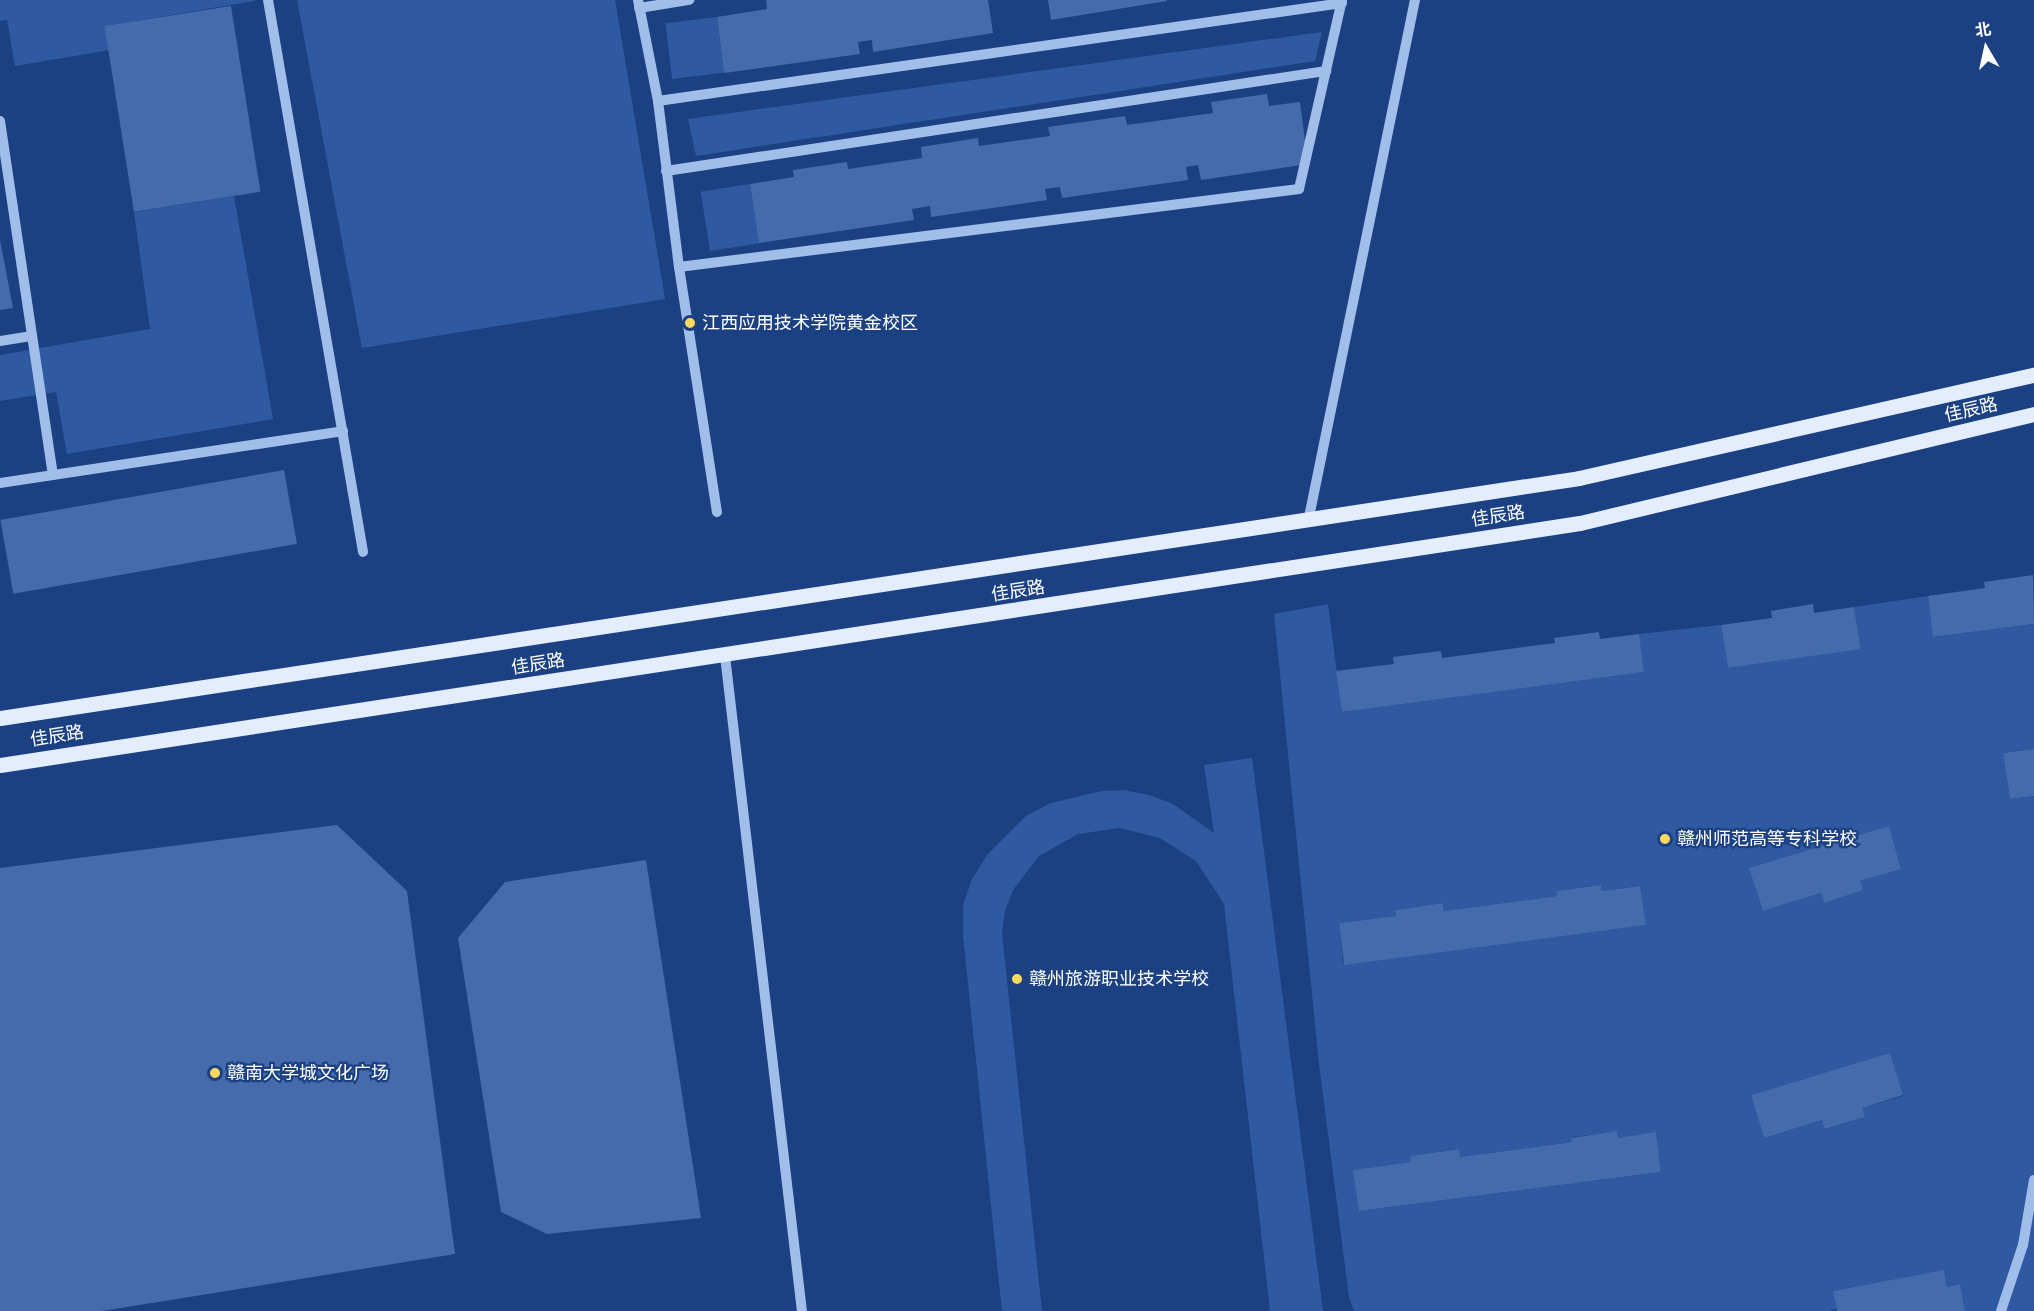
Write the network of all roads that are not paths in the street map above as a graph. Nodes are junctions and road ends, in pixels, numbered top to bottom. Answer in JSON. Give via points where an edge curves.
{"nodes":[{"id":1,"x":268,"y":0,"type":"edge"},
{"id":2,"x":689,"y":0,"type":"edge"},
{"id":3,"x":1415,"y":0,"type":"edge"},
{"id":4,"x":1342,"y":1,"type":"edge"},
{"id":5,"x":639,"y":4,"type":"edge"},
{"id":6,"x":1326,"y":71,"type":"junction"},
{"id":7,"x":658,"y":101,"type":"junction"},
{"id":8,"x":0,"y":121,"type":"edge"},
{"id":9,"x":666,"y":171,"type":"junction"},
{"id":10,"x":5,"y":198,"type":"edge"},
{"id":11,"x":678,"y":267,"type":"junction"},
{"id":12,"x":31,"y":336,"type":"junction"},
{"id":13,"x":0,"y":341,"type":"edge"},
{"id":14,"x":2034,"y":375,"type":"edge"},
{"id":15,"x":2034,"y":414,"type":"edge"},
{"id":16,"x":343,"y":431,"type":"junction"},
{"id":17,"x":53,"y":475,"type":"junction"},
{"id":18,"x":0,"y":483,"type":"edge"},
{"id":19,"x":717,"y":512,"type":"dead end"},
{"id":20,"x":1308,"y":522,"type":"junction"},
{"id":21,"x":363,"y":552,"type":"dead end"},
{"id":22,"x":725,"y":656,"type":"junction"},
{"id":23,"x":0,"y":718,"type":"edge"},
{"id":24,"x":0,"y":765,"type":"edge"},
{"id":25,"x":2034,"y":1180,"type":"edge"},
{"id":26,"x":802,"y":1311,"type":"edge"},
{"id":27,"x":2001,"y":1311,"type":"edge"}],
"edges":[{"from":1,"to":16,"type":"street"},
{"from":2,"to":5,"type":"street"},
{"from":3,"to":20,"type":"street"},
{"from":4,"to":6,"type":"street"},
{"from":4,"to":7,"type":"street"},
{"from":5,"to":7,"type":"street"},
{"from":6,"to":9,"type":"street"},
{"from":6,"to":11,"type":"street","via":[[1299,189]]},
{"from":7,"to":9,"type":"street"},
{"from":8,"to":10,"type":"street"},
{"from":9,"to":11,"type":"street"},
{"from":10,"to":12,"type":"street"},
{"from":11,"to":19,"type":"street"},
{"from":12,"to":13,"type":"street"},
{"from":12,"to":17,"type":"street"},
{"from":14,"to":20,"type":"main road","name":"佳辰路","via":[[1579,478]]},
{"from":15,"to":22,"type":"main road","name":"佳辰路","via":[[1580,523]]},
{"from":16,"to":17,"type":"street"},
{"from":16,"to":21,"type":"street"},
{"from":17,"to":18,"type":"street"},
{"from":20,"to":23,"type":"main road","name":"佳辰路","via":[[743,603]]},
{"from":22,"to":24,"type":"main road","name":"佳辰路"},
{"from":22,"to":26,"type":"street"},
{"from":25,"to":27,"type":"street","via":[[2023,1245]]}]}
